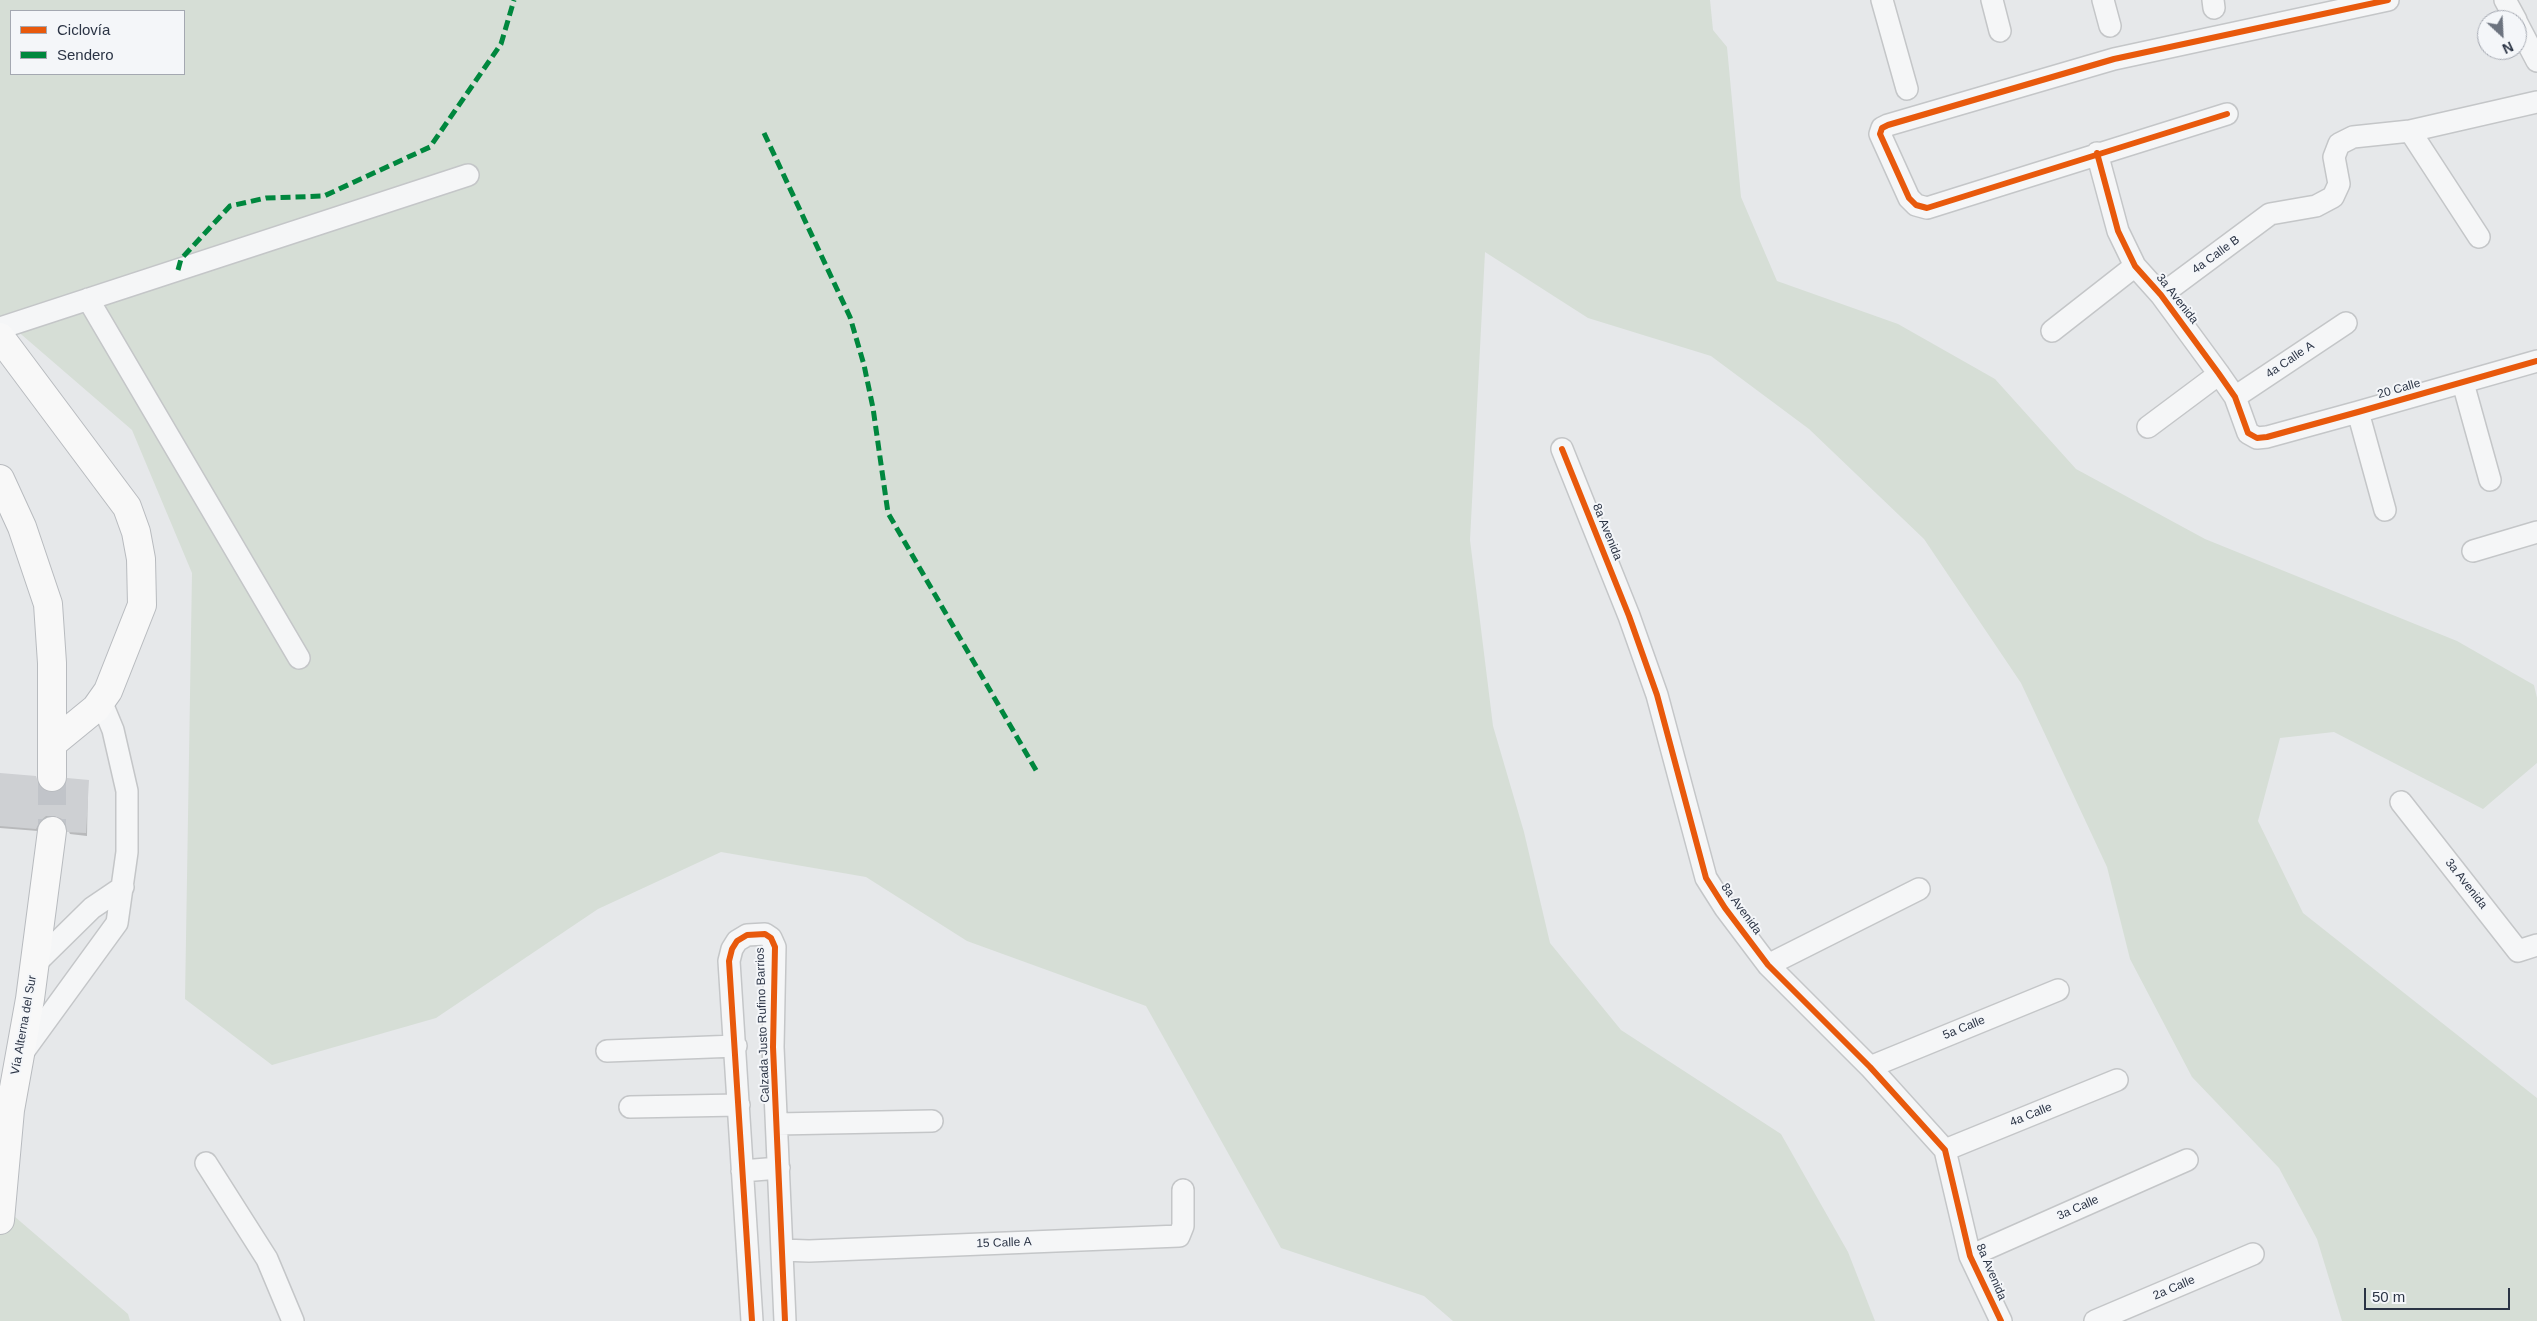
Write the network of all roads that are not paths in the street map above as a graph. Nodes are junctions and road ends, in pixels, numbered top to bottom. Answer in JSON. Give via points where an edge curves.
{"nodes":[{"id":1,"x":1882,"y":0,"type":"edge"},
{"id":2,"x":1992,"y":0,"type":"edge"},
{"id":3,"x":2103,"y":0,"type":"edge"},
{"id":4,"x":2388,"y":0,"type":"edge"},
{"id":5,"x":2110,"y":26,"type":"dead end"},
{"id":6,"x":2000,"y":31,"type":"dead end"},
{"id":7,"x":2527,"y":42,"type":"edge"},
{"id":8,"x":2537,"y":61,"type":"edge"},
{"id":9,"x":1907,"y":89,"type":"dead end"},
{"id":10,"x":2537,"y":102,"type":"edge"},
{"id":11,"x":2227,"y":114,"type":"dead end"},
{"id":12,"x":2410,"y":131,"type":"junction"},
{"id":13,"x":2097,"y":153,"type":"junction"},
{"id":14,"x":468,"y":175,"type":"dead end"},
{"id":15,"x":2479,"y":237,"type":"dead end"},
{"id":16,"x":2135,"y":266,"type":"junction"},
{"id":17,"x":2161,"y":295,"type":"junction"},
{"id":18,"x":88,"y":299,"type":"junction"},
{"id":19,"x":2346,"y":323,"type":"dead end"},
{"id":20,"x":0,"y":328,"type":"edge"},
{"id":21,"x":2052,"y":330,"type":"dead end"},
{"id":22,"x":0,"y":337,"type":"edge"},
{"id":23,"x":2537,"y":361,"type":"edge"},
{"id":24,"x":2219,"y":374,"type":"junction"},
{"id":25,"x":2463,"y":383,"type":"junction"},
{"id":26,"x":2235,"y":398,"type":"junction"},
{"id":27,"x":2358,"y":412,"type":"junction"},
{"id":28,"x":2148,"y":428,"type":"dead end"},
{"id":29,"x":2267,"y":437,"type":"joint"},
{"id":30,"x":1562,"y":449,"type":"dead end"},
{"id":31,"x":0,"y":479,"type":"edge"},
{"id":32,"x":2490,"y":480,"type":"dead end"},
{"id":33,"x":2385,"y":510,"type":"dead end"},
{"id":34,"x":2537,"y":532,"type":"edge"},
{"id":35,"x":2473,"y":552,"type":"dead end"},
{"id":36,"x":299,"y":658,"type":"dead end"},
{"id":37,"x":101,"y":701,"type":"junction"},
{"id":38,"x":52,"y":744,"type":"junction"},
{"id":39,"x":52,"y":777,"type":"tunnel mouth"},
{"id":40,"x":2401,"y":802,"type":"dead end"},
{"id":41,"x":52,"y":830,"type":"tunnel mouth"},
{"id":42,"x":123,"y":887,"type":"junction"},
{"id":43,"x":1919,"y":889,"type":"dead end"},
{"id":44,"x":2537,"y":945,"type":"edge"},
{"id":45,"x":1768,"y":964,"type":"junction"},
{"id":46,"x":34,"y":965,"type":"junction"},
{"id":47,"x":2058,"y":990,"type":"dead end"},
{"id":48,"x":736,"y":1046,"type":"junction"},
{"id":49,"x":607,"y":1051,"type":"dead end"},
{"id":50,"x":18,"y":1059,"type":"junction"},
{"id":51,"x":1870,"y":1067,"type":"junction"},
{"id":52,"x":2117,"y":1080,"type":"dead end"},
{"id":53,"x":739,"y":1105,"type":"junction"},
{"id":54,"x":630,"y":1107,"type":"dead end"},
{"id":55,"x":932,"y":1121,"type":"dead end"},
{"id":56,"x":777,"y":1124,"type":"junction"},
{"id":57,"x":1945,"y":1150,"type":"junction"},
{"id":58,"x":2187,"y":1160,"type":"dead end"},
{"id":59,"x":206,"y":1163,"type":"dead end"},
{"id":60,"x":779,"y":1168,"type":"junction"},
{"id":61,"x":742,"y":1171,"type":"junction"},
{"id":62,"x":1183,"y":1190,"type":"dead end"},
{"id":63,"x":0,"y":1220,"type":"edge"},
{"id":64,"x":782,"y":1250,"type":"junction"},
{"id":65,"x":2253,"y":1254,"type":"dead end"},
{"id":66,"x":1970,"y":1256,"type":"junction"},
{"id":67,"x":292,"y":1321,"type":"edge"},
{"id":68,"x":752,"y":1321,"type":"edge"},
{"id":69,"x":786,"y":1321,"type":"edge"},
{"id":70,"x":2000,"y":1321,"type":"edge"},
{"id":71,"x":2095,"y":1321,"type":"edge"}],
"edges":[{"from":1,"to":9,"type":"street"},
{"from":2,"to":6,"type":"street"},
{"from":3,"to":5,"type":"street"},
{"from":4,"to":13,"type":"street","via":[[2114,59],[1888,125],[1880,134],[1909,198],[1916,205],[1927,208]]},
{"from":7,"to":8,"type":"street"},
{"from":10,"to":12,"type":"street"},
{"from":11,"to":13,"type":"street"},
{"from":12,"to":15,"type":"street"},
{"from":12,"to":17,"type":"street","name":"4a Calle B","via":[[2353,137],[2339,144],[2334,157],[2339,184],[2334,197],[2316,206],[2270,214]]},
{"from":13,"to":16,"type":"street","name":"3a Avenida","via":[[2118,232]]},
{"from":14,"to":18,"type":"street"},
{"from":16,"to":17,"type":"street","name":"3a Avenida"},
{"from":16,"to":21,"type":"street"},
{"from":17,"to":24,"type":"street","name":"3a Avenida"},
{"from":18,"to":20,"type":"street"},
{"from":18,"to":36,"type":"street"},
{"from":19,"to":26,"type":"street","name":"4a Calle A"},
{"from":22,"to":37,"type":"highway","via":[[126,507],[136,532],[141,559],[142,605],[108,691]]},
{"from":23,"to":25,"type":"street","name":"20 Calle"},
{"from":24,"to":26,"type":"street","name":"3a Avenida"},
{"from":24,"to":28,"type":"street"},
{"from":25,"to":27,"type":"street","name":"20 Calle"},
{"from":25,"to":32,"type":"street"},
{"from":26,"to":29,"type":"street","name":"3a Avenida","via":[[2248,433],[2257,438]]},
{"from":27,"to":29,"type":"street","name":"20 Calle"},
{"from":27,"to":33,"type":"street"},
{"from":30,"to":45,"type":"street","name":"8a Avenida","via":[[1630,616],[1657,695],[1706,878]]},
{"from":31,"to":38,"type":"highway","via":[[22,527],[48,604]]},
{"from":34,"to":35,"type":"street"},
{"from":37,"to":38,"type":"highway"},
{"from":37,"to":42,"type":"street","via":[[113,730],[127,791],[127,852]]},
{"from":38,"to":39,"type":"highway"},
{"from":40,"to":44,"type":"street","name":"3a Avenida","via":[[2518,951]]},
{"from":41,"to":46,"type":"highway","name":"Vía Alterna del Sur"},
{"from":42,"to":46,"type":"street","via":[[92,908]]},
{"from":42,"to":50,"type":"street","via":[[117,923]]},
{"from":43,"to":45,"type":"street"},
{"from":45,"to":51,"type":"street","name":"8a Avenida"},
{"from":46,"to":50,"type":"highway","name":"Vía Alterna del Sur"},
{"from":47,"to":51,"type":"street","name":"5a Calle"},
{"from":48,"to":49,"type":"street"},
{"from":48,"to":53,"type":"street","name":"Calzada Justo Rufino Barrios"},
{"from":48,"to":56,"type":"street","name":"Calzada Justo Rufino Barrios","via":[[729,961],[732,949],[747,935],[765,934],[774,948],[773,1047]]},
{"from":50,"to":63,"type":"highway","name":"Vía Alterna del Sur","via":[[5,1146]]},
{"from":51,"to":57,"type":"street","name":"8a Avenida"},
{"from":52,"to":57,"type":"street","name":"4a Calle"},
{"from":53,"to":54,"type":"street"},
{"from":53,"to":61,"type":"street","name":"Calzada Justo Rufino Barrios"},
{"from":55,"to":56,"type":"street"},
{"from":56,"to":60,"type":"street","name":"Calzada Justo Rufino Barrios"},
{"from":57,"to":66,"type":"street","name":"8a Avenida"},
{"from":58,"to":66,"type":"street","name":"3a Calle"},
{"from":59,"to":67,"type":"street","via":[[267,1258]]},
{"from":60,"to":61,"type":"street"},
{"from":60,"to":64,"type":"street","name":"Calzada Justo Rufino Barrios"},
{"from":61,"to":68,"type":"street","name":"Calzada Justo Rufino Barrios"},
{"from":62,"to":64,"type":"street","name":"15 Calle A","via":[[1182,1226],[1178,1236]]},
{"from":64,"to":69,"type":"street","name":"Calzada Justo Rufino Barrios"},
{"from":65,"to":71,"type":"street","name":"2a Calle"},
{"from":66,"to":70,"type":"street","name":"8a Avenida"}]}
